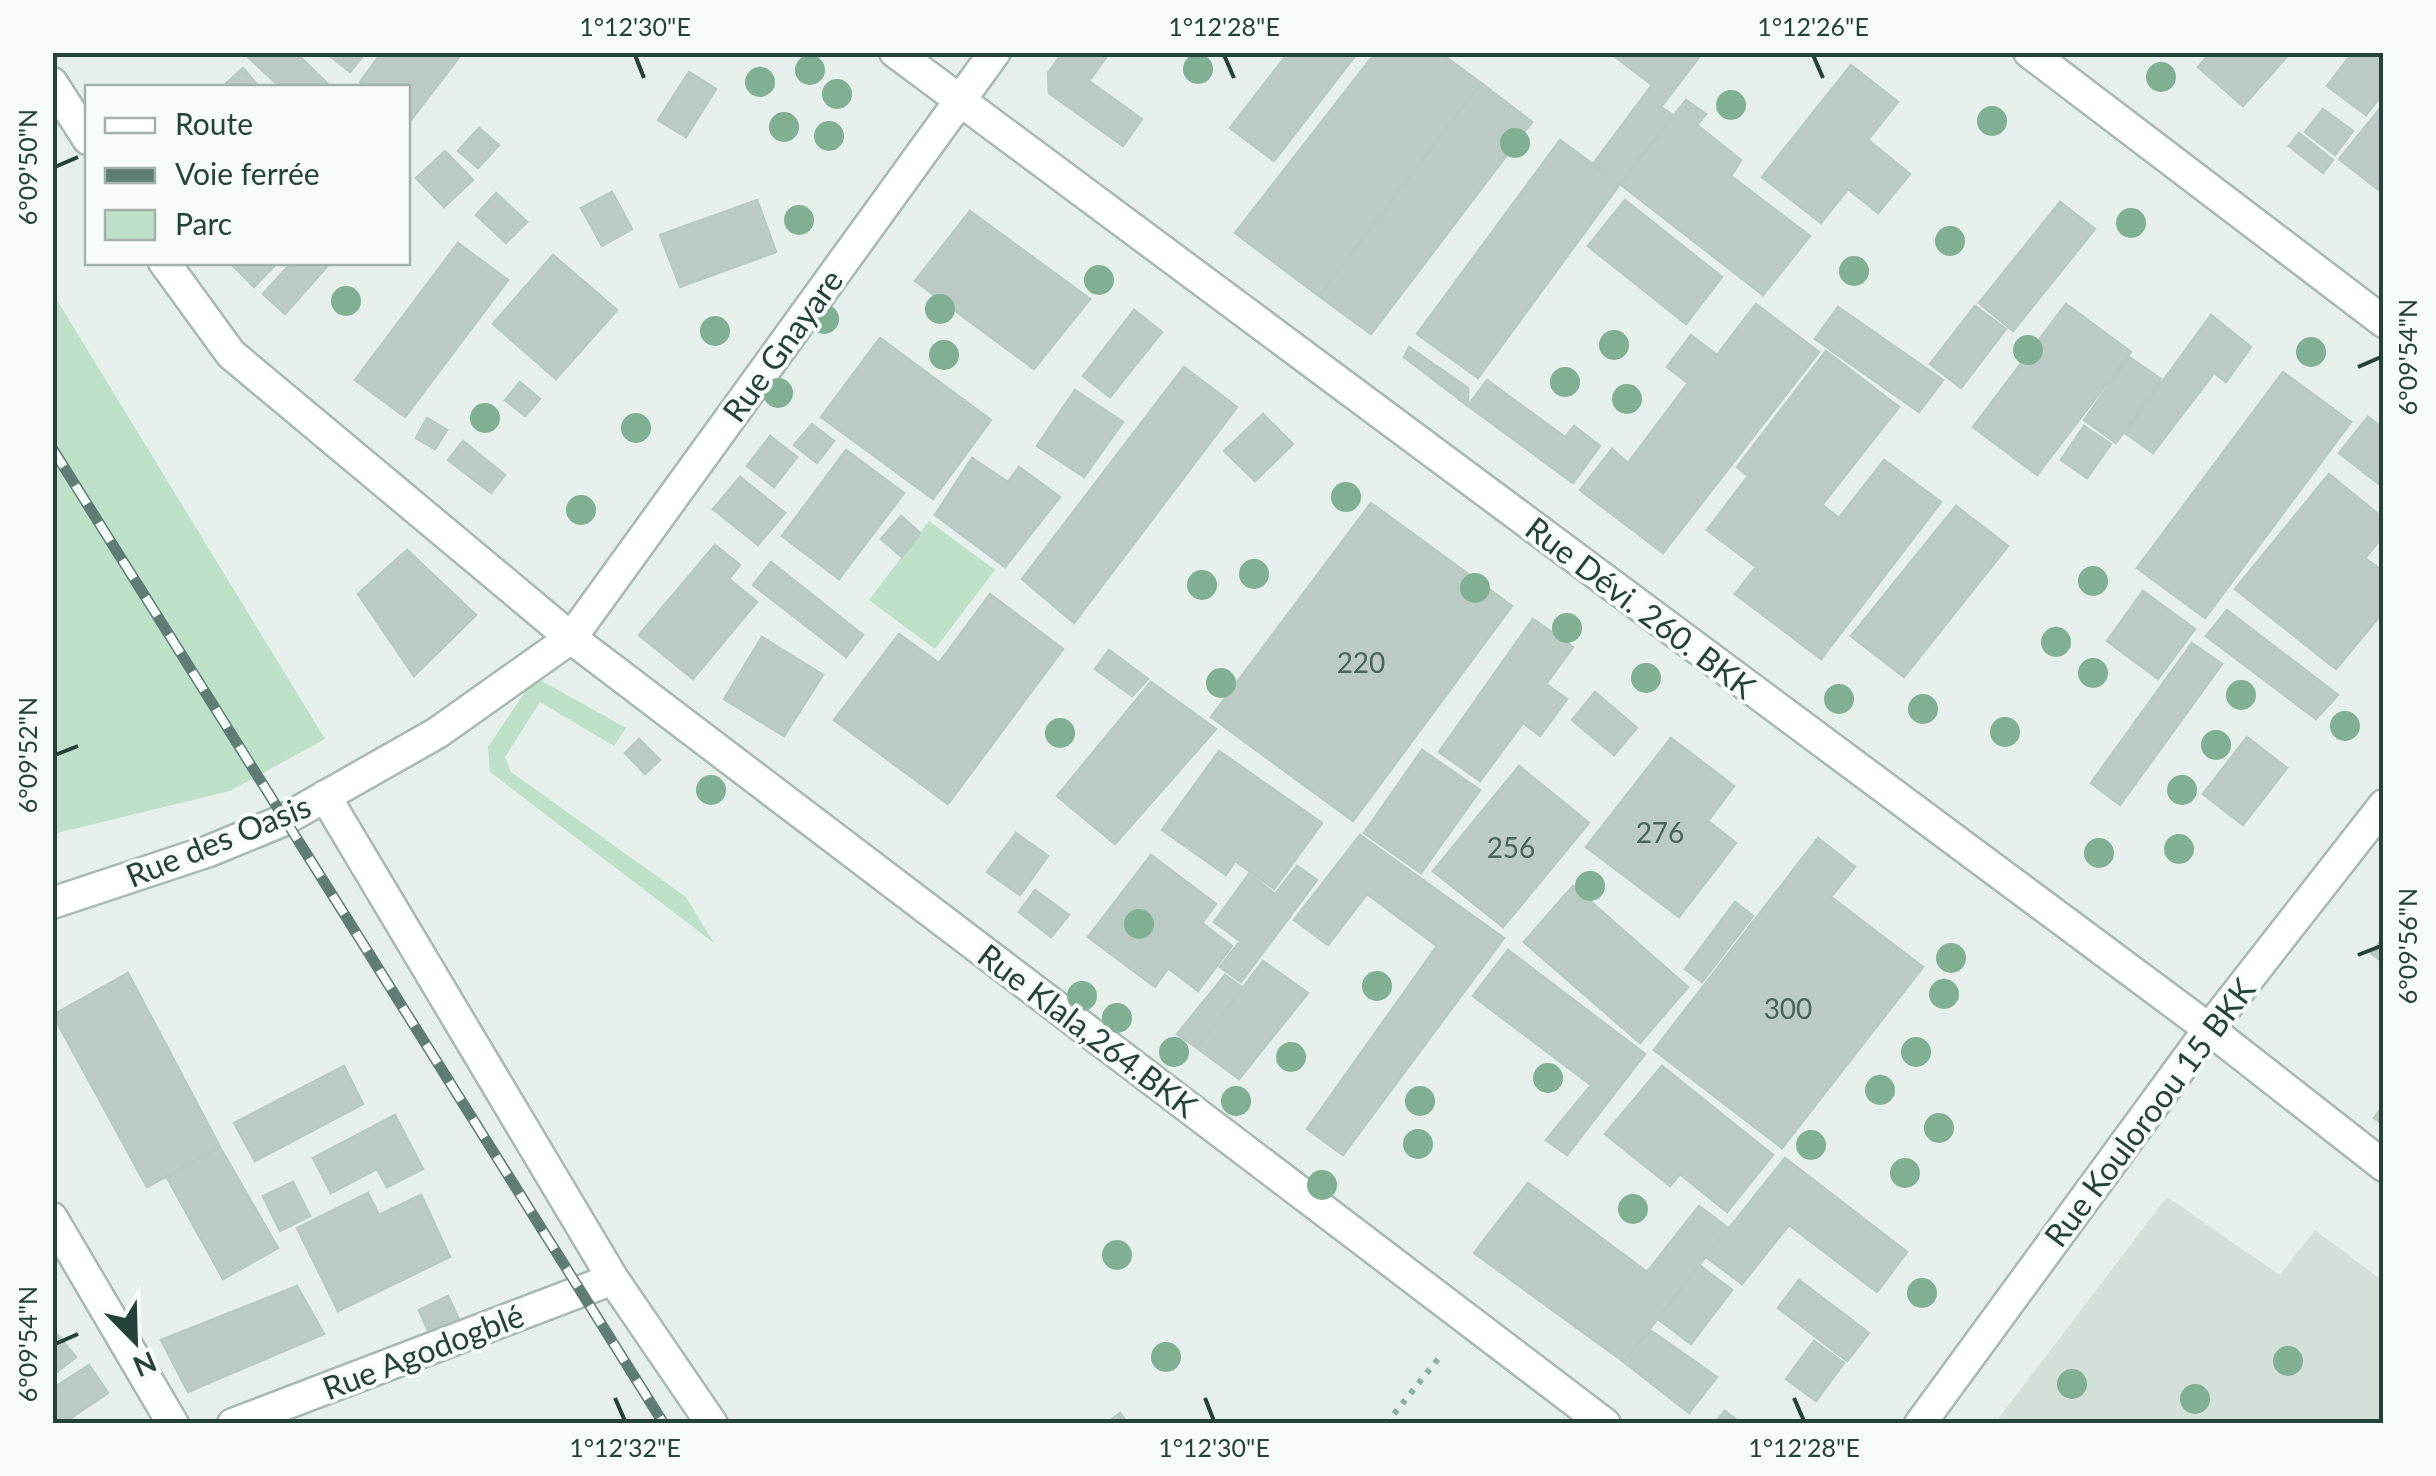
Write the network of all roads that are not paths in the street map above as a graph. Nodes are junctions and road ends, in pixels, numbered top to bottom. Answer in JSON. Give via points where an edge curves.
{"nodes":[{"id":1,"x":895,"y":52,"type":"edge"},
{"id":2,"x":994,"y":52,"type":"edge"},
{"id":3,"x":2029,"y":52,"type":"edge"},
{"id":4,"x":52,"y":83,"type":"edge"},
{"id":5,"x":958,"y":100,"type":"junction"},
{"id":6,"x":85,"y":134,"type":"edge"},
{"id":7,"x":166,"y":265,"type":"edge"},
{"id":8,"x":2384,"y":322,"type":"edge"},
{"id":9,"x":572,"y":638,"type":"junction"},
{"id":10,"x":437,"y":733,"type":"joint"},
{"id":11,"x":325,"y":796,"type":"junction"},
{"id":12,"x":2384,"y":805,"type":"edge"},
{"id":13,"x":52,"y":903,"type":"edge"},
{"id":14,"x":2209,"y":1029,"type":"junction"},
{"id":15,"x":2384,"y":1166,"type":"edge"},
{"id":16,"x":52,"y":1218,"type":"edge"},
{"id":17,"x":612,"y":1279,"type":"junction"},
{"id":18,"x":173,"y":1424,"type":"edge"},
{"id":19,"x":233,"y":1424,"type":"edge"},
{"id":20,"x":712,"y":1424,"type":"edge"},
{"id":21,"x":1605,"y":1424,"type":"edge"},
{"id":22,"x":1920,"y":1424,"type":"edge"}],
"edges":[{"from":1,"to":5,"type":"street","name":"Rue Dévi. 260. BKK"},
{"from":2,"to":5,"type":"street","name":"Rue Gnayare"},
{"from":3,"to":8,"type":"street"},
{"from":4,"to":6,"type":"street"},
{"from":5,"to":9,"type":"street","name":"Rue Gnayare"},
{"from":5,"to":14,"type":"street","name":"Rue Dévi. 260. BKK"},
{"from":7,"to":9,"type":"street","name":"Rue Klala,264.BKK","via":[[231,354]]},
{"from":9,"to":10,"type":"street","name":"Rue Gnayare"},
{"from":9,"to":21,"type":"street","name":"Rue Klala,264.BKK"},
{"from":10,"to":11,"type":"street","name":"Rue des Oasis"},
{"from":11,"to":13,"type":"street","name":"Rue des Oasis","via":[[209,851]]},
{"from":11,"to":17,"type":"street"},
{"from":12,"to":14,"type":"street","name":"Rue Kouloroou 15 BKK"},
{"from":14,"to":15,"type":"street","name":"Rue Dévi. 260. BKK"},
{"from":14,"to":22,"type":"street","name":"Rue Kouloroou 15 BKK"},
{"from":16,"to":18,"type":"street"},
{"from":17,"to":19,"type":"street","name":"Rue Agodogblé"},
{"from":17,"to":20,"type":"street"}]}
